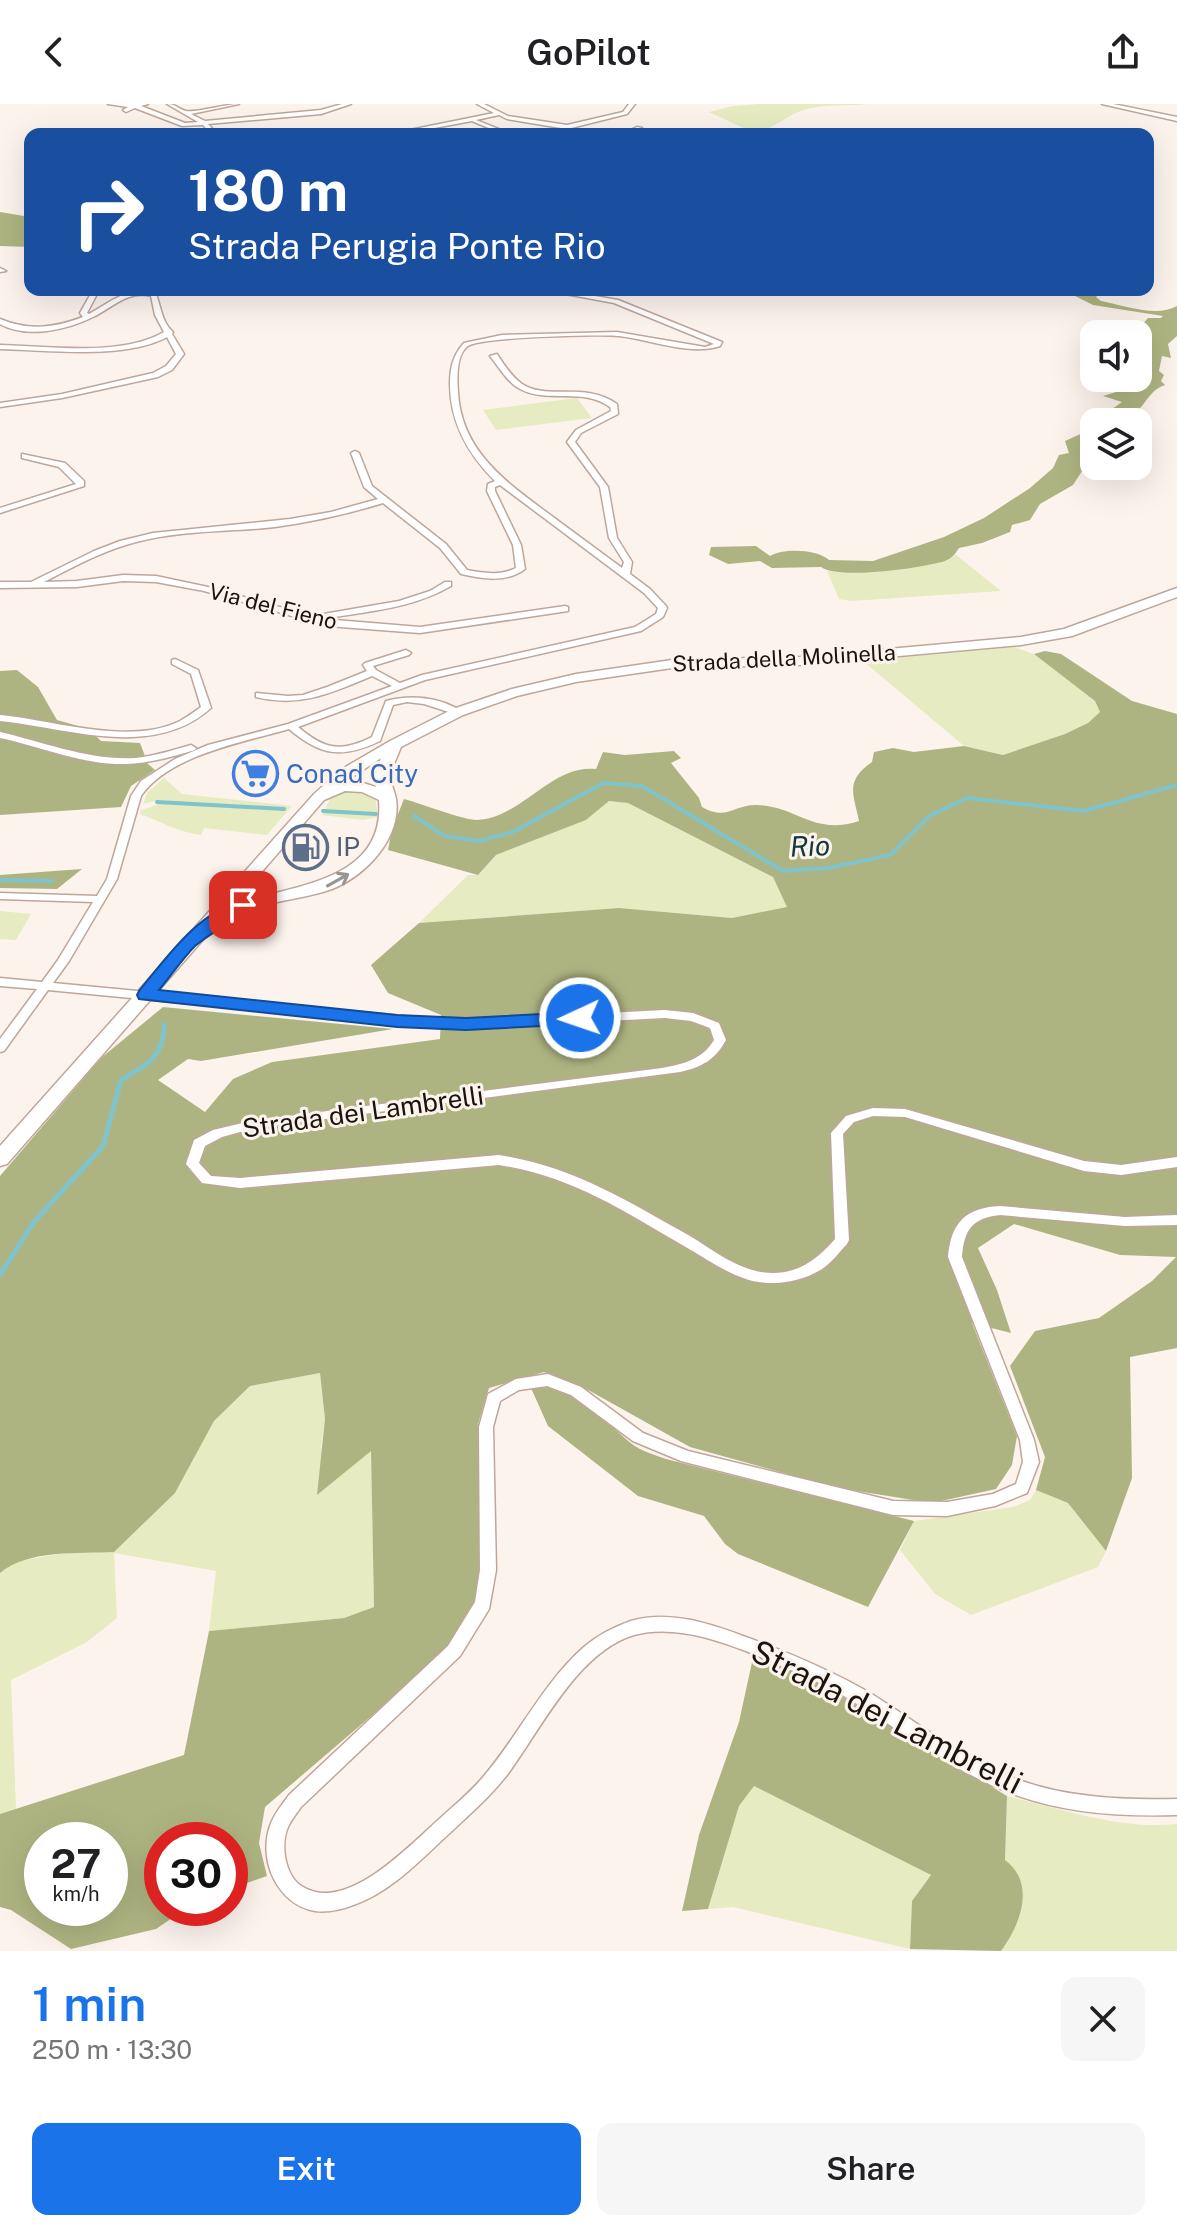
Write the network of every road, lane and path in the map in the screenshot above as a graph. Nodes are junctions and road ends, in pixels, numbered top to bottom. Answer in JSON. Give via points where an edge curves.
{"nodes":[{"id":1,"x":111,"y":104,"type":"edge"},
{"id":2,"x":145,"y":104,"type":"edge"},
{"id":3,"x":170,"y":104,"type":"edge"},
{"id":4,"x":236,"y":104,"type":"edge"},
{"id":5,"x":348,"y":104,"type":"edge"},
{"id":6,"x":480,"y":104,"type":"edge"},
{"id":7,"x":632,"y":104,"type":"edge"},
{"id":8,"x":1105,"y":104,"type":"edge"},
{"id":9,"x":135,"y":106,"type":"edge"},
{"id":10,"x":126,"y":110,"type":"dead end"},
{"id":11,"x":187,"y":113,"type":"junction"},
{"id":12,"x":497,"y":114,"type":"junction"},
{"id":13,"x":1177,"y":119,"type":"edge"},
{"id":14,"x":472,"y":120,"type":"junction"},
{"id":15,"x":204,"y":123,"type":"junction"},
{"id":16,"x":567,"y":127,"type":"joint"},
{"id":17,"x":209,"y":128,"type":"edge"},
{"id":18,"x":427,"y":128,"type":"edge"},
{"id":19,"x":493,"y":128,"type":"edge"},
{"id":20,"x":92,"y":296,"type":"edge"},
{"id":21,"x":123,"y":296,"type":"edge"},
{"id":22,"x":154,"y":296,"type":"edge"},
{"id":23,"x":585,"y":296,"type":"edge"},
{"id":24,"x":88,"y":317,"type":"junction"},
{"id":25,"x":0,"y":321,"type":"edge"},
{"id":26,"x":170,"y":332,"type":"junction"},
{"id":27,"x":0,"y":347,"type":"edge"},
{"id":28,"x":494,"y":356,"type":"dead end"},
{"id":29,"x":0,"y":405,"type":"edge"},
{"id":30,"x":355,"y":453,"type":"dead end"},
{"id":31,"x":25,"y":456,"type":"dead end"},
{"id":32,"x":500,"y":481,"type":"junction"},
{"id":33,"x":384,"y":500,"type":"junction"},
{"id":34,"x":0,"y":511,"type":"edge"},
{"id":35,"x":625,"y":575,"type":"junction"},
{"id":36,"x":448,"y":584,"type":"dead end"},
{"id":37,"x":0,"y":585,"type":"edge"},
{"id":38,"x":28,"y":586,"type":"junction"},
{"id":39,"x":1177,"y":592,"type":"edge"},
{"id":40,"x":565,"y":609,"type":"dead end"},
{"id":41,"x":308,"y":619,"type":"junction"},
{"id":42,"x":406,"y":653,"type":"dead end"},
{"id":43,"x":175,"y":662,"type":"dead end"},
{"id":44,"x":372,"y":672,"type":"junction"},
{"id":45,"x":401,"y":687,"type":"junction"},
{"id":46,"x":259,"y":695,"type":"dead end"},
{"id":47,"x":458,"y":712,"type":"junction"},
{"id":48,"x":0,"y":718,"type":"edge"},
{"id":49,"x":291,"y":726,"type":"junction"},
{"id":50,"x":0,"y":735,"type":"edge"},
{"id":51,"x":234,"y":739,"type":"junction"},
{"id":52,"x":395,"y":744,"type":"junction"},
{"id":53,"x":347,"y":772,"type":"junction"},
{"id":54,"x":381,"y":776,"type":"junction"},
{"id":55,"x":319,"y":797,"type":"junction"},
{"id":56,"x":389,"y":800,"type":"junction"},
{"id":57,"x":260,"y":861,"type":"junction"},
{"id":58,"x":308,"y":893,"type":"junction"},
{"id":59,"x":0,"y":896,"type":"edge"},
{"id":60,"x":99,"y":899,"type":"junction"},
{"id":61,"x":187,"y":944,"type":"junction"},
{"id":62,"x":0,"y":982,"type":"edge"},
{"id":63,"x":43,"y":986,"type":"junction"},
{"id":64,"x":146,"y":995,"type":"junction"},
{"id":65,"x":0,"y":1048,"type":"edge"},
{"id":66,"x":0,"y":1159,"type":"edge"},
{"id":67,"x":1177,"y":1162,"type":"edge"},
{"id":68,"x":1177,"y":1220,"type":"edge"},
{"id":69,"x":1177,"y":1807,"type":"edge"}],
"edges":[{"from":1,"to":9,"type":"street"},
{"from":2,"to":9,"type":"street"},
{"from":3,"to":11,"type":"street"},
{"from":4,"to":11,"type":"street"},
{"from":5,"to":15,"type":"street","via":[[321,112]]},
{"from":6,"to":12,"type":"street"},
{"from":7,"to":16,"type":"street","via":[[625,113]]},
{"from":8,"to":13,"type":"street"},
{"from":9,"to":10,"type":"street"},
{"from":9,"to":15,"type":"street","via":[[184,125]]},
{"from":11,"to":15,"type":"street"},
{"from":12,"to":14,"type":"street"},
{"from":12,"to":16,"type":"street"},
{"from":14,"to":18,"type":"street"},
{"from":14,"to":19,"type":"street"},
{"from":15,"to":17,"type":"street"},
{"from":20,"to":24,"type":"street","via":[[83,313]]},
{"from":21,"to":24,"type":"street"},
{"from":22,"to":26,"type":"street","via":[[158,315]]},
{"from":23,"to":32,"type":"street","via":[[616,301],[713,338],[718,345],[705,349],[617,334],[502,337],[466,344],[455,361],[454,412],[480,461]]},
{"from":24,"to":25,"type":"street","via":[[41,328],[10,327]]},
{"from":26,"to":27,"type":"street","via":[[159,342],[134,347]]},
{"from":26,"to":29,"type":"street","via":[[180,354],[155,375]]},
{"from":28,"to":35,"type":"street","via":[[527,389],[594,395],[614,406],[610,417],[577,431],[571,442],[604,487],[613,538],[628,562]]},
{"from":30,"to":33,"type":"street","via":[[368,487]]},
{"from":31,"to":34,"type":"street","via":[[62,465],[80,486]]},
{"from":32,"to":33,"type":"street","via":[[491,491],[517,545],[521,569],[500,576],[464,572],[443,546]]},
{"from":32,"to":35,"type":"street"},
{"from":33,"to":38,"type":"street","name":"Via del Fieno","via":[[277,524],[139,538],[99,550]]},
{"from":35,"to":45,"type":"street","via":[[663,608],[652,622]]},
{"from":36,"to":41,"type":"street","via":[[406,602]]},
{"from":37,"to":38,"type":"street","name":"Via del Fieno"},
{"from":38,"to":41,"type":"street","name":"Via del Fieno","via":[[156,579]]},
{"from":39,"to":47,"type":"main road","name":"Strada della Molinella","via":[[1067,633],[1021,641],[800,661],[620,670],[512,693]]},
{"from":40,"to":41,"type":"street","name":"Via del Fieno","via":[[420,630]]},
{"from":42,"to":44,"type":"street","via":[[376,660],[368,665]]},
{"from":43,"to":48,"type":"street","via":[[195,672],[206,708],[166,729],[104,734]]},
{"from":44,"to":45,"type":"street"},
{"from":44,"to":46,"type":"street","via":[[299,699]]},
{"from":45,"to":49,"type":"street"},
{"from":47,"to":49,"type":"street","via":[[421,699],[389,703],[376,739],[345,750],[312,745]]},
{"from":47,"to":52,"type":"main road","name":"Strada della Molinella"},
{"from":49,"to":51,"type":"street"},
{"from":50,"to":51,"type":"street","via":[[121,764],[149,761],[215,739]]},
{"from":51,"to":60,"type":"street","via":[[179,761],[145,783],[136,796],[112,879]]},
{"from":52,"to":53,"type":"main road","name":"Strada della Molinella"},
{"from":52,"to":54,"type":"main road"},
{"from":53,"to":54,"type":"main road"},
{"from":53,"to":55,"type":"main road","name":"Strada della Molinella"},
{"from":54,"to":56,"type":"main road"},
{"from":55,"to":56,"type":"main road","via":[[337,788],[361,786]]},
{"from":55,"to":57,"type":"main road","name":"Strada della Molinella"},
{"from":58,"to":56,"type":"main road","one_way":true,"via":[[366,862],[388,824]]},
{"from":57,"to":58,"type":"main road","via":[[258,877],[267,888]]},
{"from":57,"to":61,"type":"main road","name":"Strada della Molinella"},
{"from":58,"to":61,"type":"main road","via":[[243,905]]},
{"from":59,"to":60,"type":"street"},
{"from":60,"to":63,"type":"street"},
{"from":61,"to":64,"type":"main road"},
{"from":62,"to":63,"type":"street","name":"Strada dei Lambrelli"},
{"from":63,"to":64,"type":"street","name":"Strada dei Lambrelli"},
{"from":63,"to":65,"type":"street"},
{"from":64,"to":66,"type":"main road"},
{"from":64,"to":67,"type":"street","name":"Strada dei Lambrelli","via":[[397,1021],[466,1024],[665,1014],[715,1026],[720,1040],[714,1054],[695,1065],[251,1125],[199,1143],[192,1164],[207,1180],[240,1183],[499,1160],[531,1163],[767,1278],[820,1264],[842,1240],[837,1133],[850,1119],[873,1112],[905,1113],[1084,1166],[1121,1170]]},
{"from":68,"to":69,"type":"street","name":"Strada dei Lambrelli","via":[[999,1210],[965,1224],[956,1239],[955,1257],[1031,1462],[1022,1488],[995,1500],[947,1509],[893,1508],[686,1457],[638,1437],[576,1391],[548,1380],[516,1385],[493,1398],[486,1427],[488,1570],[483,1604],[454,1651],[295,1801],[279,1825],[275,1846],[280,1872],[294,1893],[319,1902],[374,1887],[488,1786],[568,1675],[605,1640],[654,1623],[722,1634],[804,1668],[994,1778],[1060,1800]]}]}
